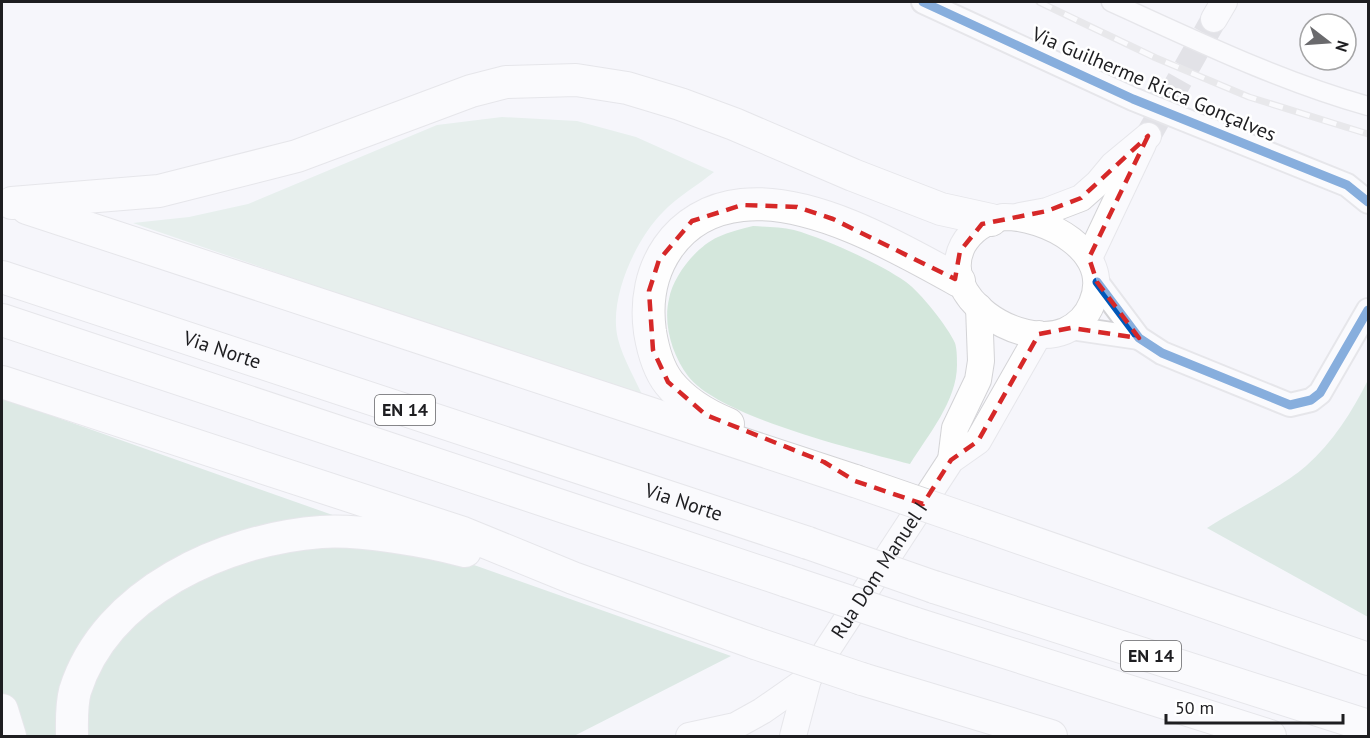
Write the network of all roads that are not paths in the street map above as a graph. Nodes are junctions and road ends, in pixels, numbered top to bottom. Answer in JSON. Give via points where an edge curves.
{"nodes":[{"id":1,"x":923,"y":2,"type":"edge"},
{"id":2,"x":1111,"y":2,"type":"edge"},
{"id":3,"x":1368,"y":106,"type":"edge"},
{"id":4,"x":7,"y":202,"type":"edge"},
{"id":5,"x":1368,"y":202,"type":"edge"},
{"id":6,"x":1004,"y":218,"type":"junction"},
{"id":7,"x":1089,"y":258,"type":"junction"},
{"id":8,"x":2,"y":277,"type":"edge"},
{"id":9,"x":959,"y":281,"type":"junction"},
{"id":10,"x":1097,"y":282,"type":"junction"},
{"id":11,"x":979,"y":307,"type":"junction"},
{"id":12,"x":1368,"y":310,"type":"edge"},
{"id":13,"x":2,"y":321,"type":"edge"},
{"id":14,"x":1071,"y":328,"type":"junction"},
{"id":15,"x":1039,"y":334,"type":"junction"},
{"id":16,"x":1139,"y":338,"type":"junction"},
{"id":17,"x":2,"y":382,"type":"edge"},
{"id":18,"x":951,"y":460,"type":"junction"},
{"id":19,"x":855,"y":481,"type":"junction"},
{"id":20,"x":573,"y":578,"type":"junction"},
{"id":21,"x":1368,"y":659,"type":"edge"},
{"id":22,"x":799,"y":685,"type":"junction"},
{"id":23,"x":2,"y":710,"type":"edge"},
{"id":24,"x":1368,"y":726,"type":"edge"},
{"id":25,"x":10,"y":736,"type":"edge"},
{"id":26,"x":72,"y":736,"type":"edge"},
{"id":27,"x":689,"y":736,"type":"edge"},
{"id":28,"x":745,"y":736,"type":"edge"},
{"id":29,"x":793,"y":736,"type":"edge"},
{"id":30,"x":1051,"y":736,"type":"edge"},
{"id":31,"x":1270,"y":736,"type":"edge"}],
"edges":[{"from":1,"to":5,"type":"street","name":"Via Guilherme Ricca Gonçalves","via":[[1133,99],[1347,184]]},
{"from":2,"to":3,"type":"street","via":[[1257,67]]},
{"from":4,"to":6,"type":"highway","via":[[159,191],[297,156],[471,91],[506,82],[576,80],[627,88],[680,104],[941,209]]},
{"from":4,"to":19,"type":"highway"},
{"from":6,"to":7,"type":"main road","via":[[1032,220],[1057,232]]},
{"from":6,"to":7,"type":"main road","via":[[1047,211],[1081,198],[1148,136]]},
{"from":6,"to":9,"type":"main road","via":[[973,231],[965,241],[957,261]]},
{"from":7,"to":10,"type":"main road"},
{"from":8,"to":24,"type":"highway","name":"Via Norte","number":"EN 14","bridge":true,"via":[[934,587]]},
{"from":9,"to":11,"type":"main road"},
{"from":9,"to":19,"type":"highway","via":[[832,219],[797,207],[742,205],[714,212],[692,221],[659,260],[649,291],[648,319],[653,350],[668,382],[706,415],[824,462]]},
{"from":10,"to":14,"type":"main road","via":[[1088,312]]},
{"from":10,"to":16,"type":"street"},
{"from":11,"to":15,"type":"main road","via":[[1011,327]]},
{"from":11,"to":18,"type":"main road","name":"Rua Dom Manuel I","via":[[978,380],[955,428]]},
{"from":12,"to":16,"type":"street","via":[[1320,393],[1301,404],[1279,401],[1162,352]]},
{"from":13,"to":31,"type":"highway","number":"EN 14","bridge":true,"via":[[913,623]]},
{"from":14,"to":15,"type":"main road"},
{"from":14,"to":16,"type":"street"},
{"from":15,"to":18,"type":"main road","name":"Rua Dom Manuel I","via":[[978,441]]},
{"from":17,"to":20,"type":"highway","via":[[463,533]]},
{"from":18,"to":22,"type":"main road","name":"Rua Dom Manuel I"},
{"from":19,"to":21,"type":"highway","bridge":true},
{"from":20,"to":26,"type":"highway","via":[[456,548],[352,532],[290,536],[238,549],[204,562],[157,589],[128,610],[107,633],[75,692]]},
{"from":20,"to":30,"type":"highway","bridge":true,"via":[[862,679]]},
{"from":22,"to":27,"type":"main road","via":[[735,726]]},
{"from":22,"to":28,"type":"main road","name":"Rua Dom Manuel I","via":[[777,716]]},
{"from":22,"to":29,"type":"main road","name":"Rua Dom Manuel I"},
{"from":23,"to":25,"type":"highway"}]}
